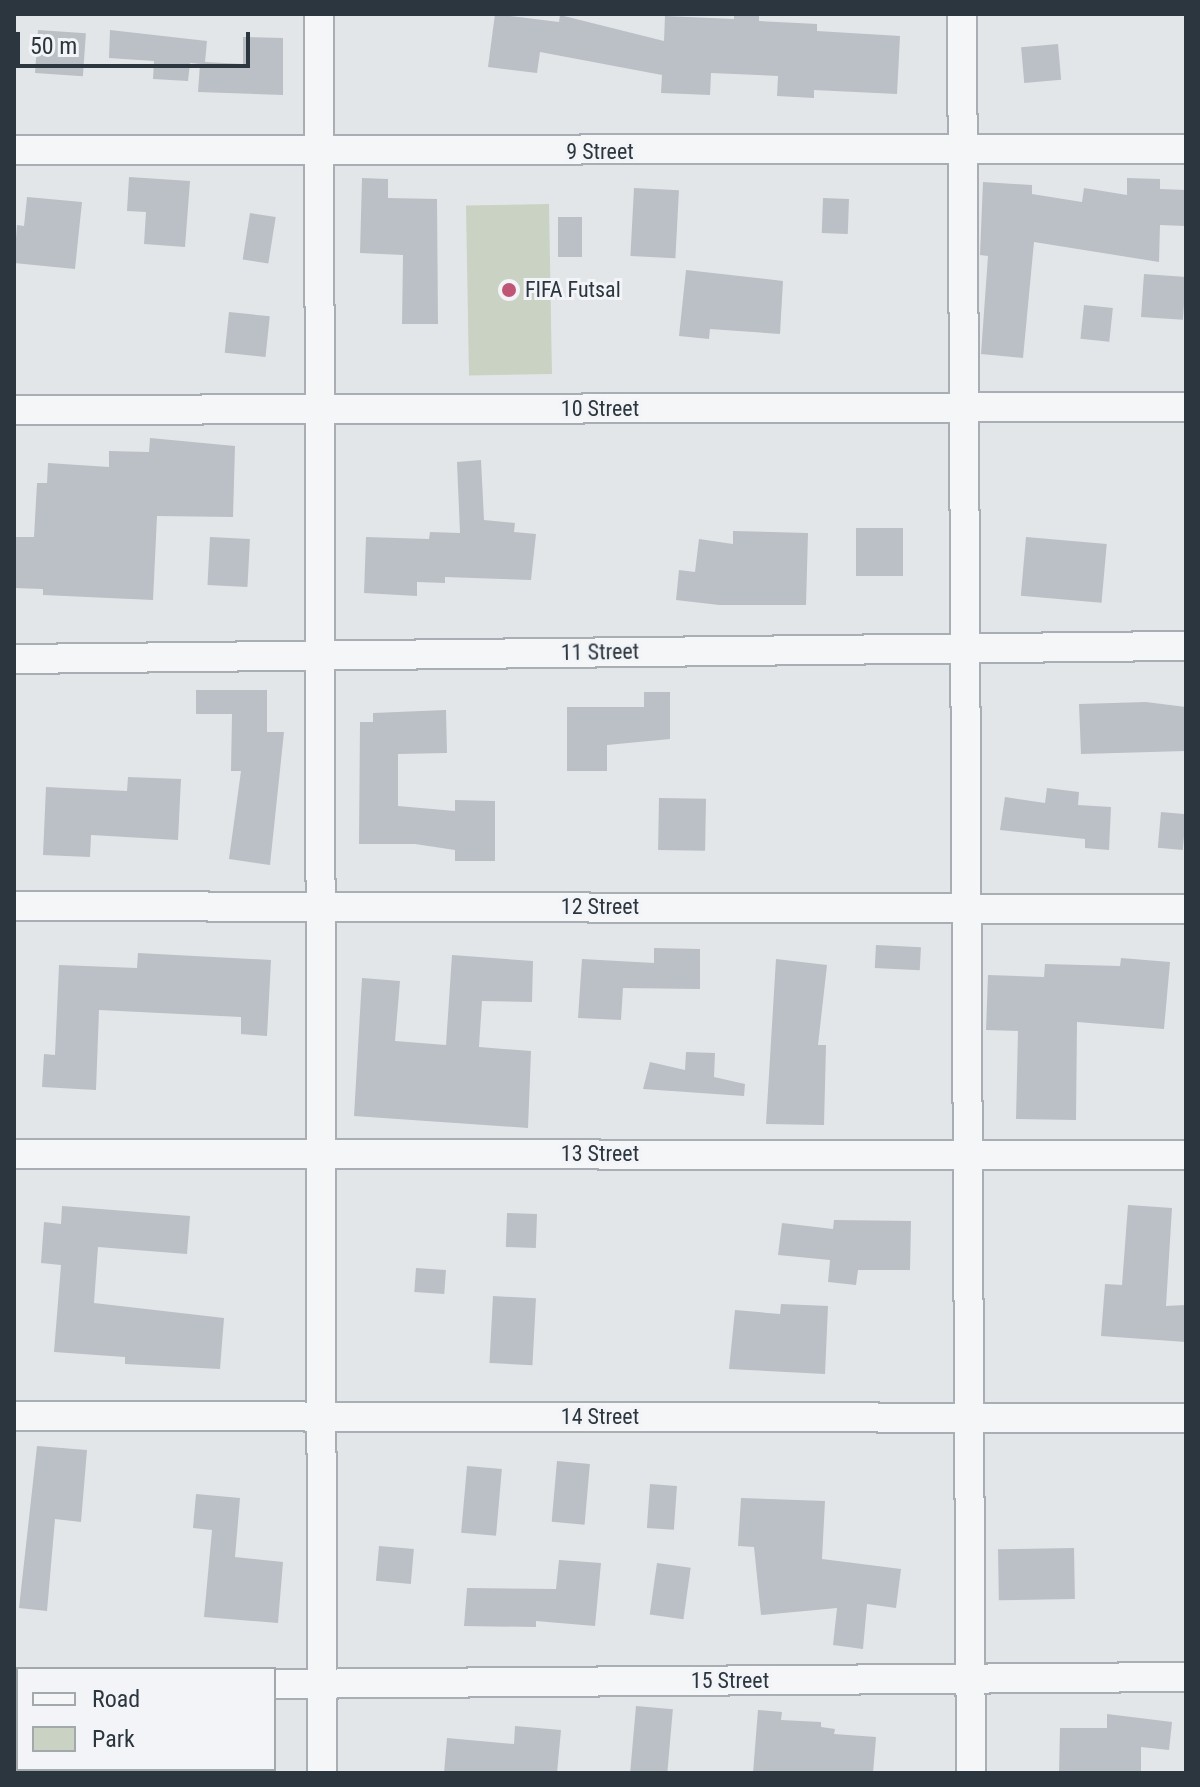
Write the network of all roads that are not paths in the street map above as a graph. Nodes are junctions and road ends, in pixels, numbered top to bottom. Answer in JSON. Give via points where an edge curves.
{"nodes":[{"id":1,"x":319,"y":14,"type":"edge"},
{"id":2,"x":962,"y":14,"type":"edge"},
{"id":3,"x":1186,"y":149,"type":"edge"},
{"id":4,"x":14,"y":150,"type":"edge"},
{"id":5,"x":321,"y":151,"type":"junction"},
{"id":6,"x":964,"y":153,"type":"junction"},
{"id":7,"x":965,"y":407,"type":"junction"},
{"id":8,"x":1186,"y":407,"type":"edge"},
{"id":9,"x":321,"y":409,"type":"junction"},
{"id":10,"x":14,"y":410,"type":"edge"},
{"id":11,"x":1186,"y":646,"type":"edge"},
{"id":12,"x":966,"y":648,"type":"junction"},
{"id":13,"x":321,"y":655,"type":"junction"},
{"id":14,"x":14,"y":659,"type":"edge"},
{"id":15,"x":14,"y":906,"type":"edge"},
{"id":16,"x":321,"y":907,"type":"junction"},
{"id":17,"x":967,"y":908,"type":"junction"},
{"id":18,"x":1186,"y":909,"type":"edge"},
{"id":19,"x":14,"y":1154,"type":"edge"},
{"id":20,"x":322,"y":1154,"type":"junction"},
{"id":21,"x":968,"y":1155,"type":"junction"},
{"id":22,"x":1186,"y":1155,"type":"edge"},
{"id":23,"x":14,"y":1416,"type":"edge"},
{"id":24,"x":322,"y":1417,"type":"junction"},
{"id":25,"x":970,"y":1417,"type":"junction"},
{"id":26,"x":1186,"y":1418,"type":"edge"},
{"id":27,"x":1186,"y":1677,"type":"edge"},
{"id":28,"x":971,"y":1679,"type":"junction"},
{"id":29,"x":322,"y":1683,"type":"junction"},
{"id":30,"x":276,"y":1684,"type":"edge"},
{"id":31,"x":322,"y":1773,"type":"edge"},
{"id":32,"x":971,"y":1773,"type":"edge"}],
"edges":[{"from":1,"to":5,"type":"street"},
{"from":2,"to":6,"type":"street"},
{"from":3,"to":6,"type":"street","name":"9 Street"},
{"from":4,"to":5,"type":"street","name":"9 Street"},
{"from":5,"to":6,"type":"street","name":"9 Street"},
{"from":5,"to":9,"type":"street"},
{"from":6,"to":7,"type":"street"},
{"from":7,"to":8,"type":"street","name":"10 Street"},
{"from":7,"to":9,"type":"street","name":"10 Street"},
{"from":7,"to":12,"type":"street"},
{"from":9,"to":10,"type":"street","name":"10 Street"},
{"from":9,"to":13,"type":"street"},
{"from":11,"to":12,"type":"street","name":"11 Street"},
{"from":12,"to":13,"type":"street","name":"11 Street"},
{"from":12,"to":17,"type":"street"},
{"from":13,"to":14,"type":"street","name":"11 Street"},
{"from":13,"to":16,"type":"street"},
{"from":15,"to":16,"type":"street","name":"12 Street"},
{"from":16,"to":17,"type":"street","name":"12 Street"},
{"from":16,"to":20,"type":"street"},
{"from":17,"to":18,"type":"street","name":"12 Street"},
{"from":17,"to":21,"type":"street"},
{"from":19,"to":20,"type":"street","name":"13 Street"},
{"from":20,"to":21,"type":"street","name":"13 Street"},
{"from":20,"to":24,"type":"street"},
{"from":21,"to":22,"type":"street","name":"13 Street"},
{"from":21,"to":25,"type":"street"},
{"from":23,"to":24,"type":"street","name":"14 Street"},
{"from":24,"to":25,"type":"street","name":"14 Street"},
{"from":24,"to":29,"type":"street"},
{"from":25,"to":26,"type":"street","name":"14 Street"},
{"from":25,"to":28,"type":"street"},
{"from":27,"to":28,"type":"street","name":"15 Street"},
{"from":28,"to":29,"type":"street","name":"15 Street"},
{"from":28,"to":32,"type":"street"},
{"from":29,"to":30,"type":"street","name":"15 Street"},
{"from":29,"to":31,"type":"street"}]}
